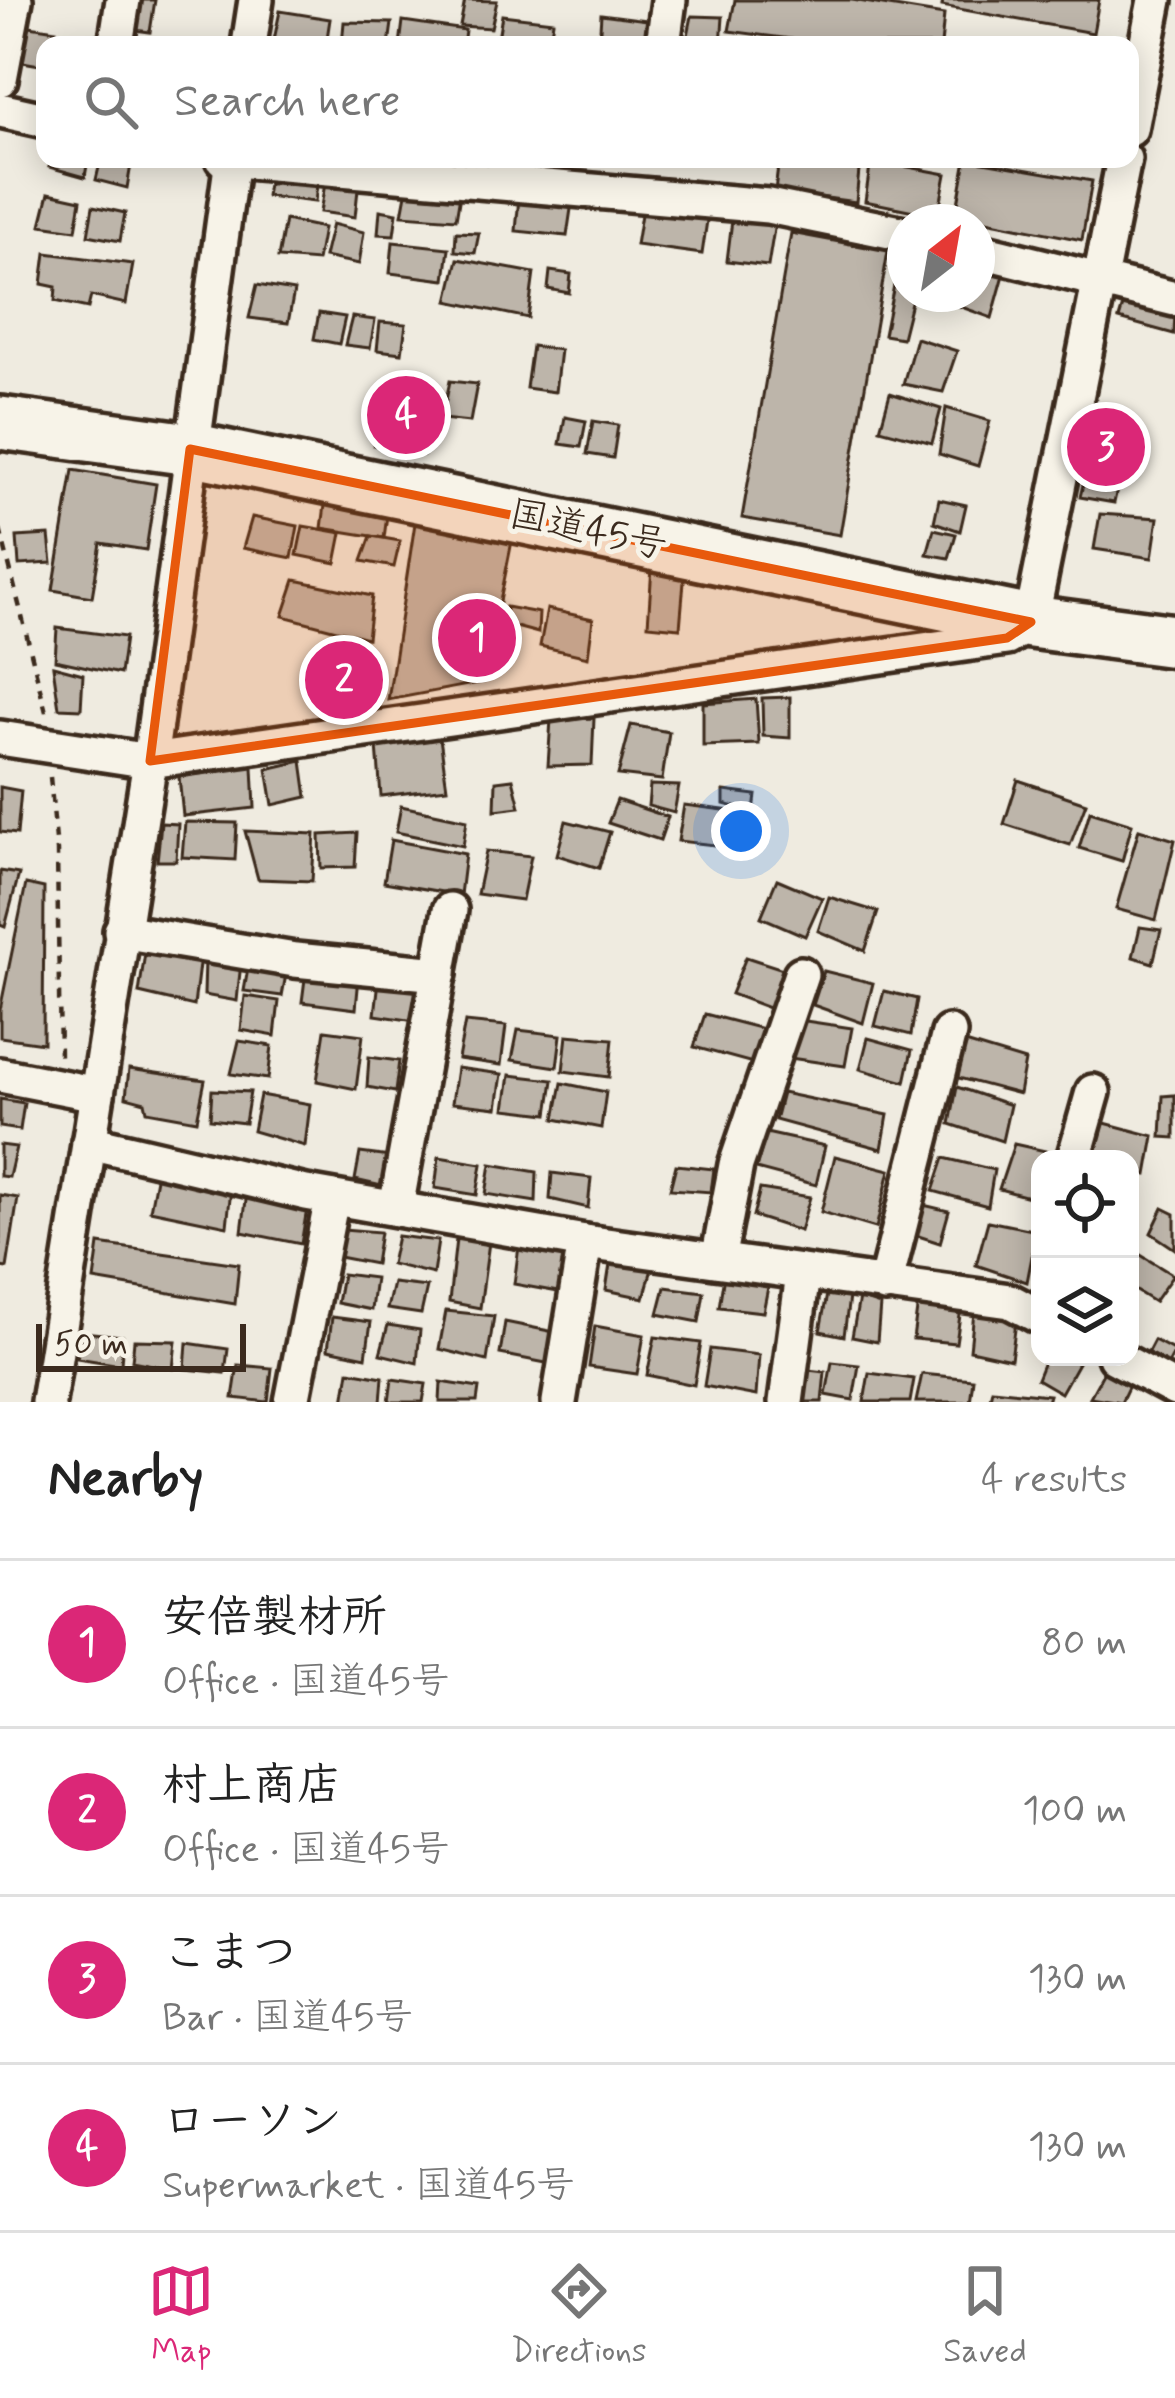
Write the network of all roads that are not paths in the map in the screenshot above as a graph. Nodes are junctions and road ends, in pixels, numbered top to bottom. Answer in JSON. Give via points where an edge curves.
{"nodes":[{"id":1,"x":15,"y":0,"type":"edge"},
{"id":2,"x":123,"y":0,"type":"edge"},
{"id":3,"x":256,"y":0,"type":"edge"},
{"id":4,"x":669,"y":0,"type":"edge"},
{"id":5,"x":1155,"y":0,"type":"edge"},
{"id":6,"x":117,"y":36,"type":"edge"},
{"id":7,"x":250,"y":36,"type":"edge"},
{"id":8,"x":664,"y":36,"type":"edge"},
{"id":9,"x":0,"y":80,"type":"edge"},
{"id":10,"x":1139,"y":83,"type":"edge"},
{"id":11,"x":0,"y":110,"type":"edge"},
{"id":12,"x":36,"y":118,"type":"edge"},
{"id":13,"x":228,"y":168,"type":"edge"},
{"id":14,"x":323,"y":168,"type":"edge"},
{"id":15,"x":1122,"y":168,"type":"edge"},
{"id":16,"x":887,"y":230,"type":"edge"},
{"id":17,"x":995,"y":254,"type":"edge"},
{"id":18,"x":1100,"y":280,"type":"junction"},
{"id":19,"x":1175,"y":299,"type":"edge"},
{"id":20,"x":0,"y":423,"type":"edge"},
{"id":21,"x":190,"y":449,"type":"junction"},
{"id":22,"x":1031,"y":622,"type":"junction"},
{"id":23,"x":1175,"y":641,"type":"edge"},
{"id":24,"x":0,"y":738,"type":"edge"},
{"id":25,"x":151,"y":761,"type":"junction"},
{"id":26,"x":451,"y":910,"type":"dead end"},
{"id":27,"x":121,"y":931,"type":"junction"},
{"id":28,"x":439,"y":974,"type":"junction"},
{"id":29,"x":801,"y":974,"type":"dead end"},
{"id":30,"x":949,"y":1033,"type":"dead end"},
{"id":31,"x":0,"y":1075,"type":"edge"},
{"id":32,"x":1093,"y":1092,"type":"dead end"},
{"id":33,"x":97,"y":1094,"type":"junction"},
{"id":34,"x":89,"y":1142,"type":"junction"},
{"id":35,"x":1077,"y":1150,"type":"edge"},
{"id":36,"x":332,"y":1198,"type":"junction"},
{"id":37,"x":396,"y":1208,"type":"junction"},
{"id":38,"x":584,"y":1242,"type":"junction"},
{"id":39,"x":718,"y":1260,"type":"junction"},
{"id":40,"x":803,"y":1274,"type":"junction"},
{"id":41,"x":885,"y":1286,"type":"junction"},
{"id":42,"x":1031,"y":1304,"type":"edge"},
{"id":43,"x":1132,"y":1366,"type":"edge"},
{"id":44,"x":1175,"y":1388,"type":"edge"},
{"id":45,"x":48,"y":1402,"type":"edge"},
{"id":46,"x":292,"y":1402,"type":"edge"},
{"id":47,"x":559,"y":1402,"type":"edge"},
{"id":48,"x":786,"y":1402,"type":"edge"}],
"edges":[{"from":1,"to":9,"type":"street"},
{"from":2,"to":6,"type":"street"},
{"from":3,"to":7,"type":"street"},
{"from":4,"to":8,"type":"street"},
{"from":5,"to":10,"type":"street"},
{"from":11,"to":12,"type":"street"},
{"from":13,"to":21,"type":"street"},
{"from":14,"to":16,"type":"street","via":[[768,206]]},
{"from":15,"to":18,"type":"street"},
{"from":17,"to":18,"type":"street"},
{"from":18,"to":19,"type":"street"},
{"from":18,"to":22,"type":"street"},
{"from":20,"to":21,"type":"highway","name":"国道45号"},
{"from":21,"to":22,"type":"highway","name":"国道45号"},
{"from":21,"to":25,"type":"street"},
{"from":22,"to":23,"type":"highway","name":"国道45号"},
{"from":22,"to":25,"type":"street","via":[[1006,638]]},
{"from":24,"to":25,"type":"street"},
{"from":25,"to":27,"type":"street"},
{"from":26,"to":28,"type":"street"},
{"from":27,"to":28,"type":"street"},
{"from":27,"to":33,"type":"street"},
{"from":28,"to":37,"type":"street"},
{"from":29,"to":39,"type":"street","via":[[736,1165]]},
{"from":30,"to":41,"type":"street"},
{"from":31,"to":33,"type":"street"},
{"from":32,"to":35,"type":"street"},
{"from":33,"to":34,"type":"street"},
{"from":34,"to":36,"type":"street"},
{"from":34,"to":45,"type":"street"},
{"from":36,"to":37,"type":"street"},
{"from":36,"to":46,"type":"street"},
{"from":37,"to":38,"type":"street"},
{"from":38,"to":39,"type":"street"},
{"from":38,"to":47,"type":"street"},
{"from":39,"to":40,"type":"street"},
{"from":40,"to":41,"type":"street"},
{"from":40,"to":48,"type":"street"},
{"from":41,"to":42,"type":"street"},
{"from":43,"to":44,"type":"street"}]}
